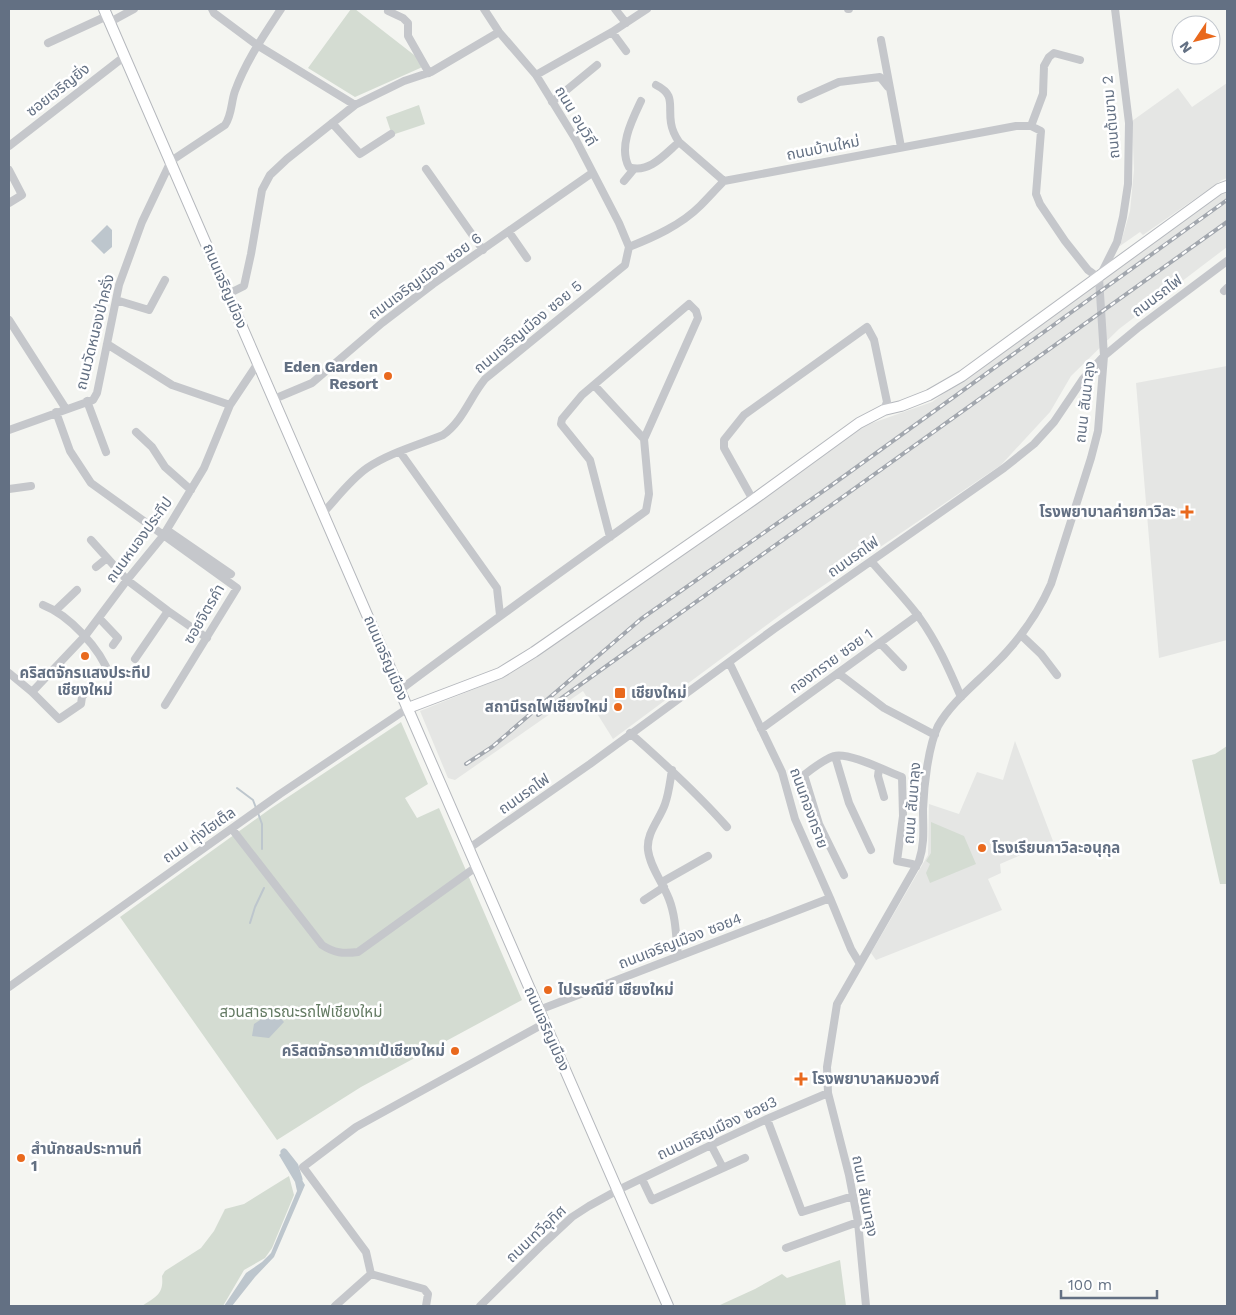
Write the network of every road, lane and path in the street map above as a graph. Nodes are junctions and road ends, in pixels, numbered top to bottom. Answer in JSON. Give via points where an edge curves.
{"nodes":[{"id":1,"x":134,"y":9,"type":"edge"},
{"id":2,"x":212,"y":9,"type":"edge"},
{"id":3,"x":281,"y":9,"type":"edge"},
{"id":4,"x":484,"y":9,"type":"edge"},
{"id":5,"x":615,"y":9,"type":"edge"},
{"id":6,"x":647,"y":9,"type":"edge"},
{"id":7,"x":1115,"y":9,"type":"edge"},
{"id":8,"x":388,"y":11,"type":"dead end"},
{"id":9,"x":107,"y":15,"type":"edge"},
{"id":10,"x":626,"y":23,"type":"junction"},
{"id":11,"x":499,"y":32,"type":"junction"},
{"id":12,"x":612,"y":32,"type":"junction"},
{"id":13,"x":881,"y":40,"type":"dead end"},
{"id":14,"x":48,"y":43,"type":"dead end"},
{"id":15,"x":257,"y":45,"type":"junction"},
{"id":16,"x":626,"y":51,"type":"dead end"},
{"id":17,"x":125,"y":56,"type":"junction"},
{"id":18,"x":1080,"y":60,"type":"dead end"},
{"id":19,"x":596,"y":65,"type":"dead end"},
{"id":20,"x":429,"y":73,"type":"junction"},
{"id":21,"x":536,"y":75,"type":"junction"},
{"id":22,"x":656,"y":85,"type":"dead end"},
{"id":23,"x":889,"y":87,"type":"junction"},
{"id":24,"x":801,"y":99,"type":"dead end"},
{"id":25,"x":641,"y":101,"type":"dead end"},
{"id":26,"x":552,"y":102,"type":"junction"},
{"id":27,"x":354,"y":105,"type":"junction"},
{"id":28,"x":332,"y":123,"type":"junction"},
{"id":29,"x":1030,"y":126,"type":"junction"},
{"id":30,"x":391,"y":134,"type":"dead end"},
{"id":31,"x":679,"y":142,"type":"junction"},
{"id":32,"x":9,"y":146,"type":"edge"},
{"id":33,"x":902,"y":147,"type":"junction"},
{"id":34,"x":171,"y":161,"type":"junction"},
{"id":35,"x":426,"y":169,"type":"dead end"},
{"id":36,"x":634,"y":169,"type":"junction"},
{"id":37,"x":9,"y":170,"type":"edge"},
{"id":38,"x":592,"y":173,"type":"junction"},
{"id":39,"x":724,"y":180,"type":"junction"},
{"id":40,"x":624,"y":181,"type":"dead end"},
{"id":41,"x":1227,"y":186,"type":"edge"},
{"id":42,"x":9,"y":203,"type":"edge"},
{"id":43,"x":509,"y":232,"type":"junction"},
{"id":44,"x":629,"y":247,"type":"junction"},
{"id":45,"x":483,"y":250,"type":"junction"},
{"id":46,"x":528,"y":258,"type":"dead end"},
{"id":47,"x":1227,"y":261,"type":"edge"},
{"id":48,"x":1099,"y":278,"type":"junction"},
{"id":49,"x":165,"y":280,"type":"dead end"},
{"id":50,"x":228,"y":294,"type":"junction"},
{"id":51,"x":116,"y":300,"type":"junction"},
{"id":52,"x":9,"y":320,"type":"edge"},
{"id":53,"x":108,"y":344,"type":"junction"},
{"id":54,"x":1104,"y":356,"type":"junction"},
{"id":55,"x":258,"y":363,"type":"junction"},
{"id":56,"x":594,"y":385,"type":"junction"},
{"id":57,"x":274,"y":399,"type":"junction"},
{"id":58,"x":87,"y":401,"type":"junction"},
{"id":59,"x":230,"y":405,"type":"junction"},
{"id":60,"x":66,"y":408,"type":"junction"},
{"id":61,"x":884,"y":410,"type":"junction"},
{"id":62,"x":56,"y":412,"type":"junction"},
{"id":63,"x":9,"y":430,"type":"edge"},
{"id":64,"x":136,"y":432,"type":"dead end"},
{"id":65,"x":644,"y":440,"type":"junction"},
{"id":66,"x":106,"y":452,"type":"dead end"},
{"id":67,"x":400,"y":452,"type":"junction"},
{"id":68,"x":30,"y":486,"type":"dead end"},
{"id":69,"x":9,"y":489,"type":"edge"},
{"id":70,"x":191,"y":490,"type":"junction"},
{"id":71,"x":753,"y":500,"type":"junction"},
{"id":72,"x":323,"y":514,"type":"junction"},
{"id":73,"x":165,"y":533,"type":"junction"},
{"id":74,"x":610,"y":537,"type":"junction"},
{"id":75,"x":91,"y":540,"type":"dead end"},
{"id":76,"x":107,"y":558,"type":"junction"},
{"id":77,"x":871,"y":562,"type":"junction"},
{"id":78,"x":96,"y":567,"type":"dead end"},
{"id":79,"x":231,"y":574,"type":"dead end"},
{"id":80,"x":127,"y":580,"type":"junction"},
{"id":81,"x":77,"y":590,"type":"dead end"},
{"id":82,"x":43,"y":604,"type":"dead end"},
{"id":83,"x":56,"y":610,"type":"junction"},
{"id":84,"x":168,"y":612,"type":"junction"},
{"id":85,"x":500,"y":615,"type":"junction"},
{"id":86,"x":918,"y":616,"type":"junction"},
{"id":87,"x":99,"y":618,"type":"junction"},
{"id":88,"x":1021,"y":635,"type":"junction"},
{"id":89,"x":85,"y":636,"type":"junction"},
{"id":90,"x":207,"y":638,"type":"junction"},
{"id":91,"x":880,"y":643,"type":"junction"},
{"id":92,"x":113,"y":645,"type":"dead end"},
{"id":93,"x":135,"y":659,"type":"dead end"},
{"id":94,"x":729,"y":662,"type":"junction"},
{"id":95,"x":903,"y":667,"type":"dead end"},
{"id":96,"x":838,"y":673,"type":"junction"},
{"id":97,"x":9,"y":674,"type":"edge"},
{"id":98,"x":1057,"y":675,"type":"dead end"},
{"id":99,"x":110,"y":676,"type":"dead end"},
{"id":100,"x":400,"y":691,"type":"junction"},
{"id":101,"x":32,"y":692,"type":"junction"},
{"id":102,"x":98,"y":692,"type":"dead end"},
{"id":103,"x":961,"y":696,"type":"junction"},
{"id":104,"x":421,"y":704,"type":"junction"},
{"id":105,"x":165,"y":705,"type":"dead end"},
{"id":106,"x":408,"y":708,"type":"junction"},
{"id":107,"x":414,"y":723,"type":"junction"},
{"id":108,"x":761,"y":729,"type":"junction"},
{"id":109,"x":630,"y":733,"type":"junction"},
{"id":110,"x":935,"y":735,"type":"junction"},
{"id":111,"x":835,"y":756,"type":"junction"},
{"id":112,"x":880,"y":768,"type":"junction"},
{"id":113,"x":672,"y":770,"type":"junction"},
{"id":114,"x":884,"y":797,"type":"dead end"},
{"id":115,"x":727,"y":827,"type":"dead end"},
{"id":116,"x":232,"y":828,"type":"junction"},
{"id":117,"x":468,"y":849,"type":"junction"},
{"id":118,"x":872,"y":850,"type":"dead end"},
{"id":119,"x":708,"y":856,"type":"dead end"},
{"id":120,"x":476,"y":867,"type":"junction"},
{"id":121,"x":916,"y":867,"type":"junction"},
{"id":122,"x":844,"y":875,"type":"dead end"},
{"id":123,"x":663,"y":885,"type":"junction"},
{"id":124,"x":830,"y":898,"type":"junction"},
{"id":125,"x":644,"y":900,"type":"dead end"},
{"id":126,"x":678,"y":956,"type":"junction"},
{"id":127,"x":860,"y":964,"type":"junction"},
{"id":128,"x":9,"y":987,"type":"edge"},
{"id":129,"x":539,"y":1010,"type":"junction"},
{"id":130,"x":545,"y":1023,"type":"junction"},
{"id":131,"x":828,"y":1093,"type":"junction"},
{"id":132,"x":767,"y":1119,"type":"junction"},
{"id":133,"x":711,"y":1144,"type":"junction"},
{"id":134,"x":745,"y":1158,"type":"dead end"},
{"id":135,"x":723,"y":1168,"type":"junction"},
{"id":136,"x":642,"y":1178,"type":"junction"},
{"id":137,"x":618,"y":1190,"type":"junction"},
{"id":138,"x":853,"y":1196,"type":"junction"},
{"id":139,"x":858,"y":1222,"type":"junction"},
{"id":140,"x":786,"y":1248,"type":"dead end"},
{"id":141,"x":370,"y":1274,"type":"junction"},
{"id":142,"x":335,"y":1306,"type":"edge"},
{"id":143,"x":426,"y":1306,"type":"edge"},
{"id":144,"x":480,"y":1306,"type":"edge"},
{"id":145,"x":668,"y":1306,"type":"edge"},
{"id":146,"x":866,"y":1306,"type":"edge"}],
"edges":[{"from":1,"to":9,"type":"street"},
{"from":2,"to":15,"type":"street"},
{"from":3,"to":15,"type":"street"},
{"from":4,"to":11,"type":"street","name":"ถนน อนุวิถี"},
{"from":5,"to":10,"type":"street"},
{"from":6,"to":10,"type":"street"},
{"from":7,"to":48,"type":"street","name":"ถนนต้นขาม 2","via":[[1128,123],[1129,163],[1117,242]]},
{"from":8,"to":20,"type":"street","via":[[408,23],[408,36]]},
{"from":9,"to":14,"type":"street"},
{"from":9,"to":17,"type":"main road","name":"ถนนเจริญเมือง"},
{"from":10,"to":12,"type":"street"},
{"from":11,"to":20,"type":"street"},
{"from":11,"to":21,"type":"street","name":"ถนน อนุวิถี"},
{"from":12,"to":16,"type":"street"},
{"from":12,"to":21,"type":"street"},
{"from":13,"to":23,"type":"street"},
{"from":15,"to":27,"type":"street"},
{"from":15,"to":34,"type":"street","via":[[235,92],[225,125]]},
{"from":17,"to":32,"type":"street","name":"ซอยเจริญยิ่ง"},
{"from":17,"to":34,"type":"main road","name":"ถนนเจริญเมือง"},
{"from":18,"to":29,"type":"street","via":[[1054,53],[1049,57],[1044,66],[1043,94]]},
{"from":19,"to":26,"type":"street"},
{"from":20,"to":27,"type":"street"},
{"from":21,"to":26,"type":"street","name":"ถนน อนุวิถี"},
{"from":22,"to":31,"type":"street","via":[[664,89],[670,100],[670,121]]},
{"from":23,"to":24,"type":"street","via":[[880,77],[848,80]]},
{"from":23,"to":33,"type":"street"},
{"from":25,"to":36,"type":"street","via":[[628,129],[625,159],[628,167]]},
{"from":26,"to":38,"type":"street","name":"ถนน อนุวิถี"},
{"from":27,"to":28,"type":"street"},
{"from":28,"to":30,"type":"street","via":[[360,154]]},
{"from":28,"to":50,"type":"street","via":[[270,175],[262,190],[244,286]]},
{"from":29,"to":33,"type":"street","name":"ถนนบ้านใหม่"},
{"from":29,"to":48,"type":"street","name":"ถนนบ้านใหม่","via":[[1042,131],[1036,194],[1040,204],[1064,241]]},
{"from":31,"to":36,"type":"street","via":[[651,166]]},
{"from":31,"to":39,"type":"street"},
{"from":33,"to":39,"type":"street","name":"ถนนบ้านใหม่"},
{"from":34,"to":50,"type":"main road","name":"ถนนเจริญเมือง"},
{"from":34,"to":51,"type":"street","name":"ถนนวัดหนองป่าครั่ง","via":[[142,222]]},
{"from":35,"to":45,"type":"street"},
{"from":36,"to":40,"type":"street"},
{"from":37,"to":42,"type":"street","via":[[22,196]]},
{"from":38,"to":43,"type":"street","name":"ถนนเจริญเมือง ซอย 6"},
{"from":38,"to":44,"type":"street","name":"ถนน อนุวิถี"},
{"from":39,"to":44,"type":"street","via":[[700,207],[683,220]]},
{"from":41,"to":48,"type":"main road"},
{"from":43,"to":45,"type":"street","name":"ถนนเจริญเมือง ซอย 6"},
{"from":43,"to":46,"type":"street"},
{"from":44,"to":67,"type":"street","name":"ถนนเจริญเมือง ซอย 5","via":[[625,265],[486,379],[451,430]]},
{"from":45,"to":57,"type":"street","name":"ถนนเจริญเมือง ซอย 6","via":[[382,323],[312,383]]},
{"from":47,"to":54,"type":"street","name":"ถนนรถไฟ"},
{"from":48,"to":54,"type":"street","name":"ถนน สันนาลุง"},
{"from":48,"to":61,"type":"main road","via":[[962,376],[929,394]]},
{"from":49,"to":51,"type":"street","via":[[149,310]]},
{"from":50,"to":55,"type":"main road","name":"ถนนเจริญเมือง"},
{"from":51,"to":53,"type":"street","name":"ถนนวัดหนองป่าครั่ง"},
{"from":52,"to":60,"type":"street"},
{"from":53,"to":58,"type":"street","name":"ถนนวัดหนองป่าครั่ง","via":[[97,393],[93,400]]},
{"from":53,"to":59,"type":"street","via":[[172,385]]},
{"from":54,"to":77,"type":"street","name":"ถนนรถไฟ","via":[[1034,444]]},
{"from":54,"to":88,"type":"street","name":"ถนน สันนาลุง","via":[[1098,431],[1091,458],[1051,584]]},
{"from":55,"to":57,"type":"main road","name":"ถนนเจริญเมือง"},
{"from":55,"to":59,"type":"street","name":"ถนนหนองประทีป"},
{"from":56,"to":65,"type":"street"},
{"from":56,"to":65,"type":"street","via":[[689,304],[696,311],[698,318]]},
{"from":56,"to":74,"type":"street","via":[[582,395],[561,424],[590,460]]},
{"from":57,"to":72,"type":"main road","name":"ถนนเจริญเมือง"},
{"from":58,"to":60,"type":"street","name":"ถนนวัดหนองป่าครั่ง"},
{"from":58,"to":66,"type":"street"},
{"from":59,"to":70,"type":"street","name":"ถนนหนองประทีป","via":[[204,468]]},
{"from":60,"to":62,"type":"street","name":"ถนนวัดหนองป่าครั่ง"},
{"from":61,"to":71,"type":"main road","via":[[847,430]]},
{"from":61,"to":71,"type":"street","via":[[888,402],[874,340],[867,327],[744,415],[724,440],[724,448]]},
{"from":62,"to":63,"type":"street","name":"ถนนวัดหนองป่าครั่ง"},
{"from":62,"to":73,"type":"street","via":[[70,451],[91,483]]},
{"from":64,"to":70,"type":"street","via":[[165,467]]},
{"from":65,"to":74,"type":"street","via":[[649,505],[646,511]]},
{"from":67,"to":72,"type":"street","name":"ถนนเจริญเมือง ซอย 5","via":[[359,474]]},
{"from":67,"to":85,"type":"street","via":[[497,588]]},
{"from":68,"to":69,"type":"street"},
{"from":70,"to":73,"type":"street","name":"ถนนหนองประทีป"},
{"from":71,"to":104,"type":"main road","via":[[500,673]]},
{"from":72,"to":100,"type":"main road","name":"ถนนเจริญเมือง"},
{"from":73,"to":79,"type":"street"},
{"from":73,"to":80,"type":"street","name":"ถนนหนองประทีป"},
{"from":73,"to":90,"type":"street","name":"ซอยจิตรคำ","via":[[237,588]]},
{"from":74,"to":85,"type":"street"},
{"from":75,"to":76,"type":"street"},
{"from":76,"to":78,"type":"street"},
{"from":76,"to":80,"type":"street"},
{"from":77,"to":86,"type":"street"},
{"from":77,"to":94,"type":"street","name":"ถนนรถไฟ"},
{"from":80,"to":84,"type":"street"},
{"from":80,"to":87,"type":"street","name":"ถนนหนองประทีป"},
{"from":81,"to":83,"type":"street"},
{"from":82,"to":83,"type":"street"},
{"from":83,"to":89,"type":"street"},
{"from":84,"to":90,"type":"street"},
{"from":84,"to":93,"type":"street"},
{"from":85,"to":100,"type":"street"},
{"from":86,"to":91,"type":"street","name":"กองทราย ซอย 1"},
{"from":86,"to":103,"type":"street","via":[[946,662]]},
{"from":87,"to":89,"type":"street","name":"ถนนหนองประทีป"},
{"from":87,"to":92,"type":"street","via":[[118,638]]},
{"from":88,"to":98,"type":"street","via":[[1042,654]]},
{"from":88,"to":103,"type":"street","name":"ถนน สันนาลุง"},
{"from":89,"to":99,"type":"street"},
{"from":89,"to":101,"type":"street","name":"ถนนหนองประทีป"},
{"from":90,"to":105,"type":"street","name":"ซอยจิตรคำ"},
{"from":91,"to":95,"type":"street"},
{"from":91,"to":96,"type":"street","name":"กองทราย ซอย 1"},
{"from":94,"to":108,"type":"street","name":"ถนนกองทราย"},
{"from":94,"to":109,"type":"street","name":"ถนนรถไฟ"},
{"from":96,"to":108,"type":"street","name":"กองทราย ซอย 1"},
{"from":96,"to":110,"type":"street","via":[[884,708]]},
{"from":97,"to":101,"type":"street"},
{"from":100,"to":104,"type":"main road"},
{"from":100,"to":106,"type":"main road","name":"ถนนเจริญเมือง"},
{"from":101,"to":102,"type":"street","via":[[60,719],[81,704],[87,691],[94,689]]},
{"from":103,"to":110,"type":"street","name":"ถนน สันนาลุง"},
{"from":104,"to":106,"type":"main road"},
{"from":104,"to":107,"type":"main road"},
{"from":106,"to":107,"type":"main road","name":"ถนนเจริญเมือง"},
{"from":106,"to":116,"type":"street","name":"ถนน ทุ่งโฮเต็ล"},
{"from":107,"to":117,"type":"main road","name":"ถนนเจริญเมือง"},
{"from":108,"to":124,"type":"street","name":"ถนนกองทราย","via":[[782,772],[795,819]]},
{"from":109,"to":113,"type":"street"},
{"from":109,"to":117,"type":"street","name":"ถนนรถไฟ"},
{"from":110,"to":121,"type":"street","name":"ถนน สันนาลุง","via":[[924,789],[923,846]]},
{"from":111,"to":112,"type":"street","via":[[850,756]]},
{"from":111,"to":118,"type":"street","via":[[849,803]]},
{"from":111,"to":122,"type":"street","via":[[804,775],[820,824]]},
{"from":112,"to":114,"type":"street","via":[[878,776]]},
{"from":112,"to":121,"type":"street","via":[[902,777],[898,861]]},
{"from":113,"to":115,"type":"street"},
{"from":113,"to":123,"type":"street","via":[[665,804],[648,841],[651,861]]},
{"from":116,"to":120,"type":"street","via":[[322,945],[343,954],[358,952]]},
{"from":116,"to":128,"type":"street","name":"ถนน ทุ่งโฮเต็ล"},
{"from":117,"to":120,"type":"main road","name":"ถนนเจริญเมือง"},
{"from":119,"to":123,"type":"street"},
{"from":120,"to":129,"type":"main road","name":"ถนนเจริญเมือง"},
{"from":121,"to":127,"type":"street","name":"ถนน สันนาลุง"},
{"from":123,"to":125,"type":"street"},
{"from":123,"to":126,"type":"street","via":[[674,918]]},
{"from":124,"to":126,"type":"street","name":"ถนนเจริญเมือง ซอย4"},
{"from":124,"to":127,"type":"street","name":"ถนนกองทราย"},
{"from":126,"to":129,"type":"street","name":"ถนนเจริญเมือง ซอย4"},
{"from":127,"to":131,"type":"street","name":"ถนน สันนาลุง","via":[[837,1004],[827,1067]]},
{"from":129,"to":130,"type":"main road","name":"ถนนเจริญเมือง"},
{"from":130,"to":137,"type":"main road","name":"ถนนเจริญเมือง"},
{"from":130,"to":141,"type":"street","via":[[356,1127],[303,1167],[366,1252]]},
{"from":131,"to":132,"type":"street","name":"ถนนเจริญเมือง ซอย3"},
{"from":131,"to":138,"type":"street","name":"ถนน สันนาลุง"},
{"from":132,"to":133,"type":"street","name":"ถนนเจริญเมือง ซอย3"},
{"from":132,"to":138,"type":"street","via":[[802,1212]]},
{"from":133,"to":135,"type":"street"},
{"from":133,"to":136,"type":"street","name":"ถนนเจริญเมือง ซอย3"},
{"from":134,"to":135,"type":"street"},
{"from":135,"to":136,"type":"street","via":[[652,1200]]},
{"from":136,"to":137,"type":"street","name":"ถนนเจริญเมือง ซอย3"},
{"from":137,"to":144,"type":"street","name":"ถนนเทวีอุทิศ","via":[[572,1218]]},
{"from":137,"to":145,"type":"main road","name":"ถนนเจริญเมือง"},
{"from":138,"to":139,"type":"street","name":"ถนน สันนาลุง"},
{"from":139,"to":140,"type":"street"},
{"from":139,"to":146,"type":"street","name":"ถนน สันนาลุง"},
{"from":141,"to":142,"type":"street"},
{"from":141,"to":143,"type":"street","via":[[424,1289],[428,1294]]}]}
